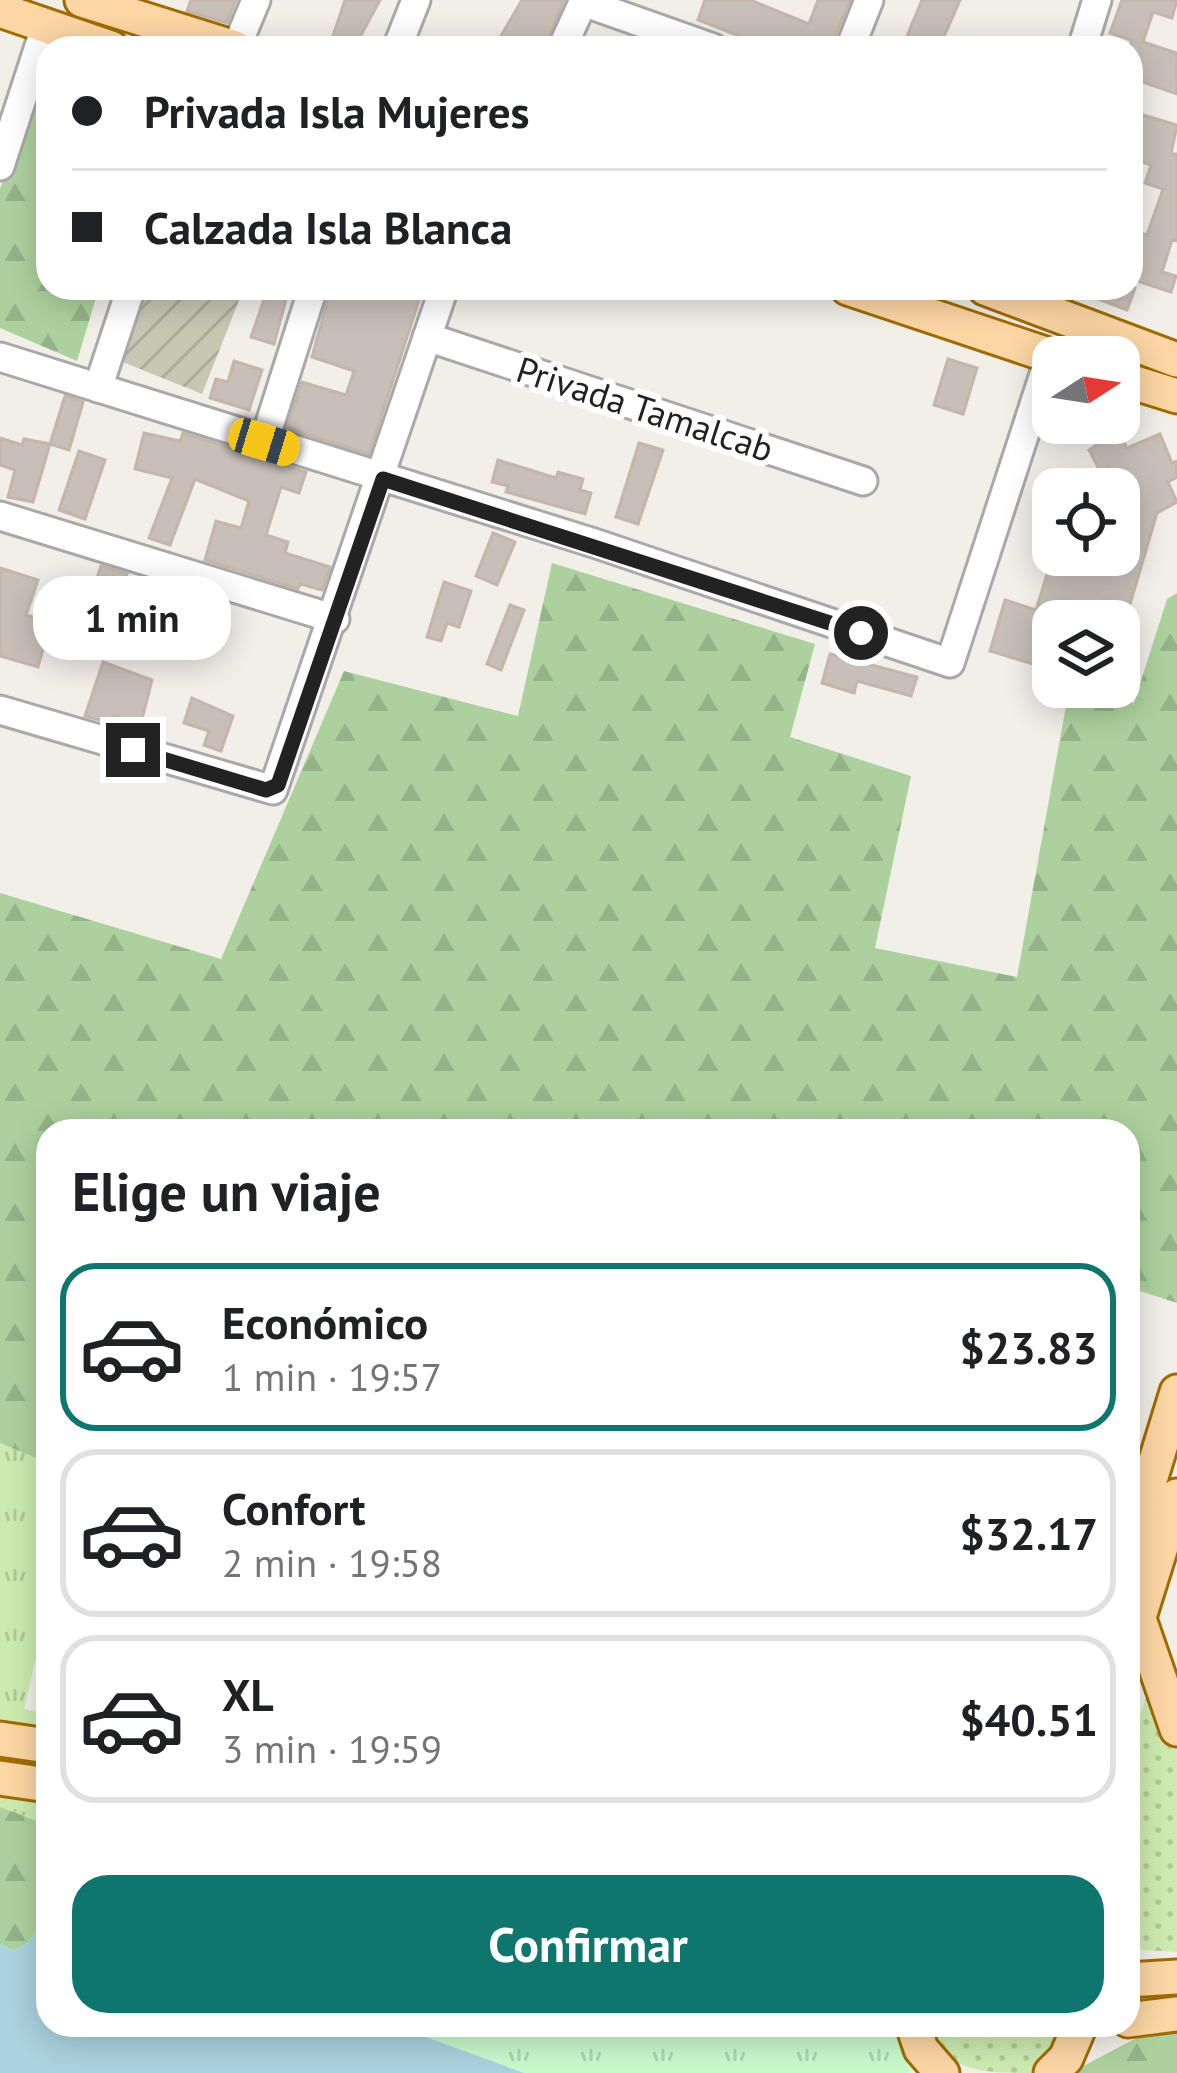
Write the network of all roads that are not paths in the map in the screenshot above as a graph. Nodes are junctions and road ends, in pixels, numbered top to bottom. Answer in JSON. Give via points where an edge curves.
{"nodes":[{"id":1,"x":82,"y":0,"type":"edge"},
{"id":2,"x":256,"y":0,"type":"edge"},
{"id":3,"x":416,"y":0,"type":"edge"},
{"id":4,"x":869,"y":0,"type":"edge"},
{"id":5,"x":1097,"y":0,"type":"edge"},
{"id":6,"x":583,"y":1,"type":"edge"},
{"id":7,"x":118,"y":6,"type":"edge"},
{"id":8,"x":0,"y":10,"type":"edge"},
{"id":9,"x":46,"y":25,"type":"junction"},
{"id":10,"x":42,"y":36,"type":"edge"},
{"id":11,"x":77,"y":36,"type":"edge"},
{"id":12,"x":202,"y":36,"type":"edge"},
{"id":13,"x":241,"y":36,"type":"edge"},
{"id":14,"x":402,"y":36,"type":"edge"},
{"id":15,"x":567,"y":36,"type":"edge"},
{"id":16,"x":680,"y":36,"type":"edge"},
{"id":17,"x":855,"y":36,"type":"edge"},
{"id":18,"x":1086,"y":36,"type":"edge"},
{"id":19,"x":36,"y":56,"type":"edge"},
{"id":20,"x":0,"y":166,"type":"edge"},
{"id":21,"x":127,"y":300,"type":"edge"},
{"id":22,"x":309,"y":300,"type":"edge"},
{"id":23,"x":440,"y":300,"type":"edge"},
{"id":24,"x":884,"y":300,"type":"edge"},
{"id":25,"x":1025,"y":300,"type":"edge"},
{"id":26,"x":427,"y":337,"type":"junction"},
{"id":27,"x":1032,"y":349,"type":"edge"},
{"id":28,"x":1176,"y":356,"type":"edge"},
{"id":29,"x":0,"y":357,"type":"edge"},
{"id":30,"x":1140,"y":385,"type":"edge"},
{"id":31,"x":98,"y":388,"type":"junction"},
{"id":32,"x":1177,"y":396,"type":"edge"},
{"id":33,"x":1032,"y":416,"type":"edge"},
{"id":34,"x":264,"y":442,"type":"junction"},
{"id":35,"x":383,"y":479,"type":"junction"},
{"id":36,"x":863,"y":481,"type":"dead end"},
{"id":37,"x":0,"y":516,"type":"edge"},
{"id":38,"x":334,"y":619,"type":"junction"},
{"id":39,"x":0,"y":710,"type":"edge"},
{"id":40,"x":1177,"y":1391,"type":"edge"},
{"id":41,"x":1177,"y":1496,"type":"edge"},
{"id":42,"x":1140,"y":1513,"type":"edge"},
{"id":43,"x":1140,"y":1610,"type":"edge"},
{"id":44,"x":1140,"y":1622,"type":"edge"},
{"id":45,"x":1177,"y":1729,"type":"edge"},
{"id":46,"x":0,"y":1739,"type":"edge"},
{"id":47,"x":36,"y":1744,"type":"edge"},
{"id":48,"x":0,"y":1778,"type":"edge"},
{"id":49,"x":36,"y":1784,"type":"edge"},
{"id":50,"x":1177,"y":1977,"type":"edge"},
{"id":51,"x":1140,"y":1979,"type":"edge"},
{"id":52,"x":1177,"y":2014,"type":"edge"},
{"id":53,"x":1140,"y":2019,"type":"edge"},
{"id":54,"x":917,"y":2037,"type":"edge"},
{"id":55,"x":1080,"y":2037,"type":"edge"},
{"id":56,"x":941,"y":2073,"type":"edge"},
{"id":57,"x":1051,"y":2073,"type":"edge"}],
"edges":[{"from":1,"to":7,"type":"main road"},
{"from":2,"to":13,"type":"street"},
{"from":3,"to":14,"type":"street"},
{"from":4,"to":17,"type":"street"},
{"from":5,"to":18,"type":"street"},
{"from":6,"to":15,"type":"street"},
{"from":6,"to":16,"type":"street"},
{"from":7,"to":12,"type":"main road"},
{"from":8,"to":9,"type":"main road"},
{"from":9,"to":10,"type":"street"},
{"from":9,"to":11,"type":"main road"},
{"from":19,"to":20,"type":"street"},
{"from":21,"to":31,"type":"street"},
{"from":22,"to":34,"type":"street"},
{"from":23,"to":26,"type":"street"},
{"from":24,"to":27,"type":"main road"},
{"from":25,"to":28,"type":"main road"},
{"from":26,"to":35,"type":"street"},
{"from":26,"to":36,"type":"street","name":"Privada Tamalcab"},
{"from":29,"to":31,"type":"street"},
{"from":30,"to":32,"type":"main road"},
{"from":31,"to":34,"type":"street"},
{"from":33,"to":35,"type":"street","via":[[950,663]]},
{"from":34,"to":35,"type":"street"},
{"from":35,"to":38,"type":"street"},
{"from":37,"to":38,"type":"street"},
{"from":38,"to":39,"type":"street","via":[[273,790]]},
{"from":40,"to":42,"type":"main road"},
{"from":41,"to":43,"type":"main road"},
{"from":44,"to":45,"type":"main road"},
{"from":46,"to":47,"type":"main road"},
{"from":48,"to":49,"type":"main road"},
{"from":50,"to":51,"type":"main road"},
{"from":52,"to":53,"type":"main road"},
{"from":54,"to":56,"type":"main road"},
{"from":55,"to":57,"type":"main road"}]}
